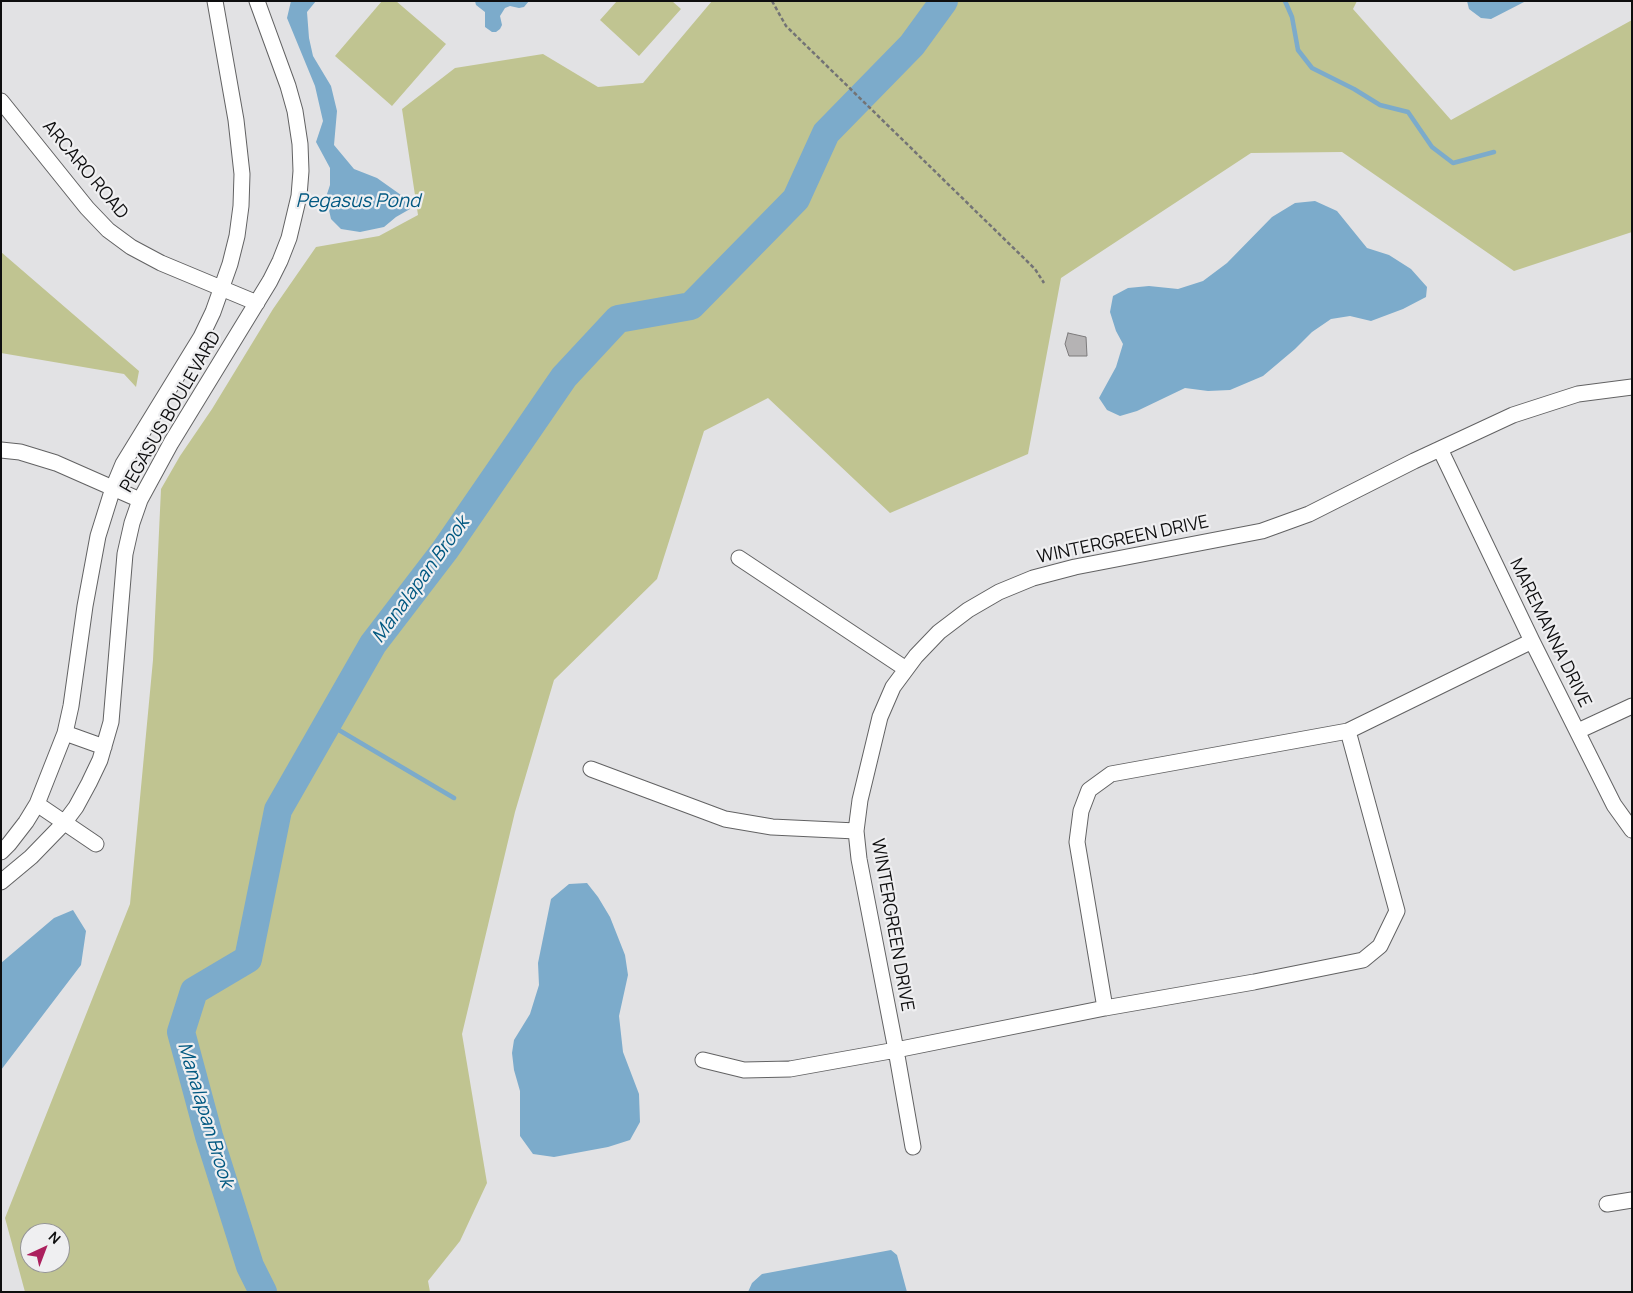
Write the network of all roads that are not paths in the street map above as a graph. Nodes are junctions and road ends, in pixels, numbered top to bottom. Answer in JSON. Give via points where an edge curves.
{"nodes":[{"id":1,"x":215,"y":1,"type":"edge"},
{"id":2,"x":257,"y":1,"type":"edge"},
{"id":3,"x":1,"y":101,"type":"edge"},
{"id":4,"x":222,"y":288,"type":"junction"},
{"id":5,"x":257,"y":303,"type":"junction"},
{"id":6,"x":1632,"y":387,"type":"edge"},
{"id":7,"x":1440,"y":449,"type":"junction"},
{"id":8,"x":1,"y":450,"type":"edge"},
{"id":9,"x":112,"y":488,"type":"junction"},
{"id":10,"x":140,"y":500,"type":"junction"},
{"id":11,"x":739,"y":558,"type":"dead end"},
{"id":12,"x":1532,"y":641,"type":"junction"},
{"id":13,"x":906,"y":669,"type":"junction"},
{"id":14,"x":1632,"y":706,"type":"edge"},
{"id":15,"x":1348,"y":731,"type":"junction"},
{"id":16,"x":1578,"y":731,"type":"junction"},
{"id":17,"x":65,"y":733,"type":"junction"},
{"id":18,"x":104,"y":747,"type":"junction"},
{"id":19,"x":591,"y":769,"type":"dead end"},
{"id":20,"x":37,"y":804,"type":"junction"},
{"id":21,"x":64,"y":823,"type":"junction"},
{"id":22,"x":1632,"y":830,"type":"edge"},
{"id":23,"x":856,"y":832,"type":"junction"},
{"id":24,"x":96,"y":844,"type":"dead end"},
{"id":25,"x":1,"y":852,"type":"edge"},
{"id":26,"x":1,"y":882,"type":"edge"},
{"id":27,"x":1105,"y":1008,"type":"junction"},
{"id":28,"x":896,"y":1050,"type":"junction"},
{"id":29,"x":703,"y":1060,"type":"dead end"},
{"id":30,"x":913,"y":1147,"type":"dead end"},
{"id":31,"x":1632,"y":1200,"type":"edge"},
{"id":32,"x":1607,"y":1204,"type":"dead end"}],
"edges":[{"from":1,"to":4,"type":"street","name":"PEGASUS BOULEVARD","via":[[242,174],[237,236]]},
{"from":2,"to":5,"type":"street","name":"PEGASUS BOULEVARD","via":[[296,111],[300,171],[299,196],[289,238]]},
{"from":3,"to":4,"type":"street","name":"ARCARO ROAD","via":[[108,230],[161,263]]},
{"from":4,"to":5,"type":"street","name":"ARCARO ROAD"},
{"from":4,"to":9,"type":"street","name":"PEGASUS BOULEVARD","via":[[201,337],[123,464]]},
{"from":5,"to":10,"type":"street","name":"PEGASUS BOULEVARD"},
{"from":6,"to":7,"type":"street","name":"WINTERGREEN DRIVE","via":[[1568,397],[1513,415]]},
{"from":7,"to":12,"type":"street","name":"MAREMANNA DRIVE"},
{"from":7,"to":13,"type":"street","name":"WINTERGREEN DRIVE","via":[[1309,514],[1262,532],[1084,565],[1033,578],[999,592],[938,632]]},
{"from":8,"to":9,"type":"street","via":[[56,463]]},
{"from":9,"to":10,"type":"street"},
{"from":9,"to":17,"type":"street","name":"PEGASUS BOULEVARD","via":[[98,536]]},
{"from":10,"to":18,"type":"street","name":"PEGASUS BOULEVARD","via":[[125,554],[110,722]]},
{"from":11,"to":13,"type":"street"},
{"from":12,"to":15,"type":"street"},
{"from":12,"to":16,"type":"street","name":"MAREMANNA DRIVE"},
{"from":13,"to":23,"type":"street","name":"WINTERGREEN DRIVE","via":[[880,717],[860,800]]},
{"from":14,"to":16,"type":"street"},
{"from":15,"to":27,"type":"street","via":[[1111,774],[1089,790],[1081,812],[1077,842]]},
{"from":15,"to":27,"type":"street","via":[[1397,911],[1380,946],[1363,960]]},
{"from":16,"to":22,"type":"street","name":"MAREMANNA DRIVE","via":[[1614,804]]},
{"from":17,"to":18,"type":"street"},
{"from":17,"to":20,"type":"street","name":"PEGASUS BOULEVARD"},
{"from":18,"to":21,"type":"street","name":"PEGASUS BOULEVARD","via":[[89,783]]},
{"from":19,"to":23,"type":"street","via":[[725,819],[772,827]]},
{"from":20,"to":21,"type":"street"},
{"from":20,"to":25,"type":"street","name":"PEGASUS BOULEVARD"},
{"from":21,"to":24,"type":"street"},
{"from":21,"to":26,"type":"street","name":"PEGASUS BOULEVARD","via":[[32,857]]},
{"from":23,"to":28,"type":"street","name":"WINTERGREEN DRIVE"},
{"from":27,"to":28,"type":"street"},
{"from":28,"to":29,"type":"street","via":[[790,1069],[744,1070]]},
{"from":28,"to":30,"type":"street","name":"WINTERGREEN DRIVE"},
{"from":31,"to":32,"type":"street"}]}
